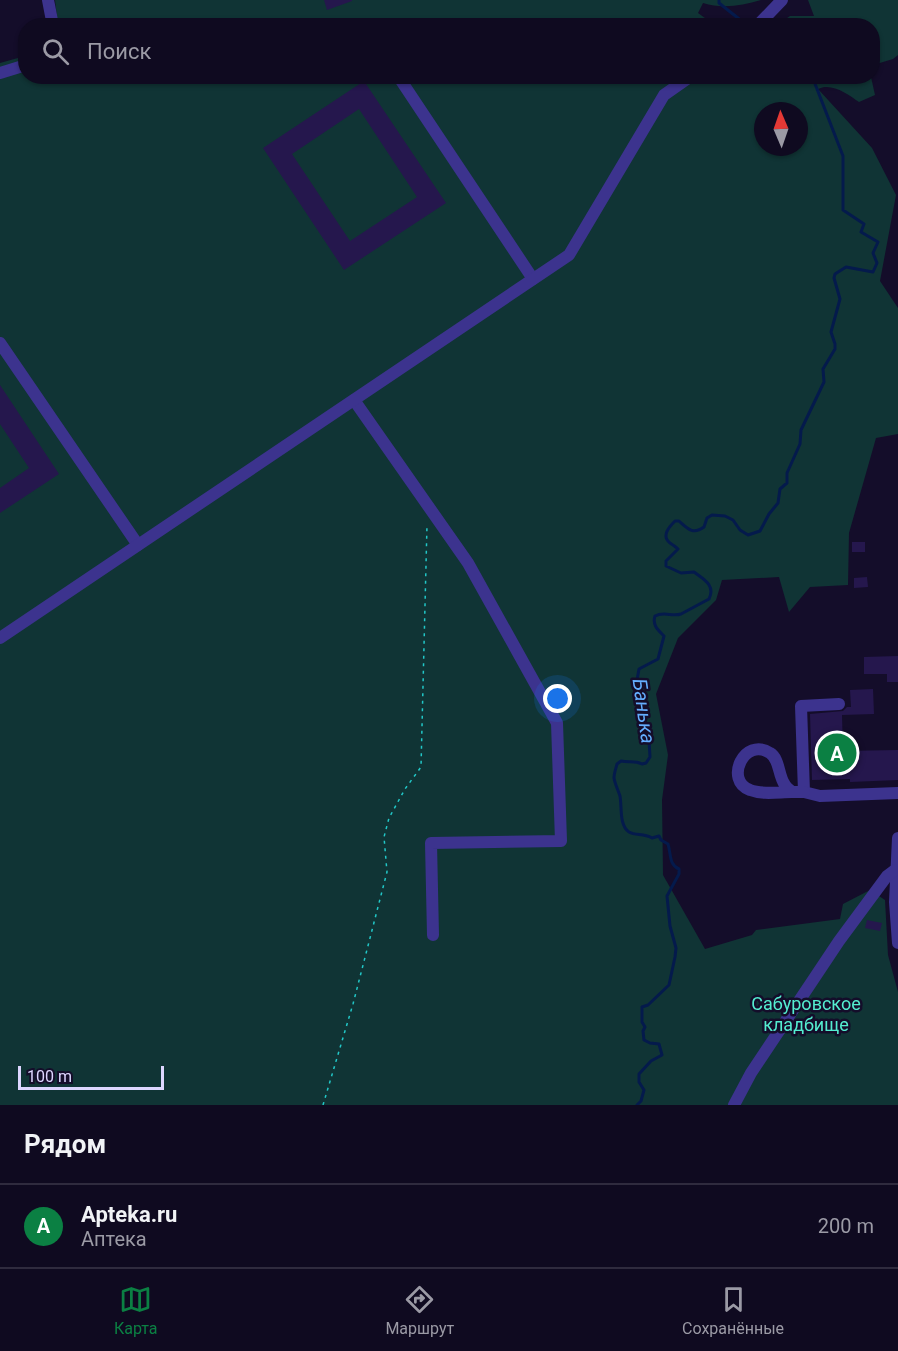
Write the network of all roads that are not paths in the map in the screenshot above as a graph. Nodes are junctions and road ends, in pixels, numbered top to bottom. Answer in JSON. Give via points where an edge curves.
{"nodes":[{"id":1,"x":48,"y":0,"type":"edge"},
{"id":2,"x":782,"y":0,"type":"edge"},
{"id":3,"x":51,"y":18,"type":"edge"},
{"id":4,"x":765,"y":18,"type":"edge"},
{"id":5,"x":18,"y":67,"type":"edge"},
{"id":6,"x":0,"y":73,"type":"edge"},
{"id":7,"x":403,"y":84,"type":"edge"},
{"id":8,"x":680,"y":84,"type":"edge"},
{"id":9,"x":533,"y":279,"type":"junction"},
{"id":10,"x":0,"y":343,"type":"edge"},
{"id":11,"x":354,"y":400,"type":"junction"},
{"id":12,"x":138,"y":545,"type":"junction"},
{"id":13,"x":0,"y":638,"type":"edge"},
{"id":14,"x":839,"y":704,"type":"dead end"},
{"id":15,"x":798,"y":792,"type":"junction"},
{"id":16,"x":898,"y":794,"type":"edge"},
{"id":17,"x":898,"y":838,"type":"edge"},
{"id":18,"x":895,"y":870,"type":"junction"},
{"id":19,"x":433,"y":934,"type":"dead end"},
{"id":20,"x":898,"y":943,"type":"edge"},
{"id":21,"x":734,"y":1105,"type":"edge"}],
"edges":[{"from":1,"to":3,"type":"street"},
{"from":2,"to":4,"type":"street"},
{"from":5,"to":6,"type":"street"},
{"from":7,"to":9,"type":"street"},
{"from":8,"to":9,"type":"street","via":[[664,95],[569,255]]},
{"from":9,"to":11,"type":"street"},
{"from":10,"to":12,"type":"street"},
{"from":11,"to":12,"type":"street"},
{"from":11,"to":19,"type":"street","via":[[468,563],[557,723],[561,841],[430,843]]},
{"from":12,"to":13,"type":"street"},
{"from":14,"to":15,"type":"street","via":[[801,706]]},
{"from":15,"to":15,"type":"street","via":[[784,785],[771,753],[755,750],[742,757],[738,777],[748,790]]},
{"from":15,"to":16,"type":"street","via":[[820,796]]},
{"from":17,"to":18,"type":"street"},
{"from":18,"to":20,"type":"street"},
{"from":18,"to":21,"type":"street","via":[[839,941]]}]}
